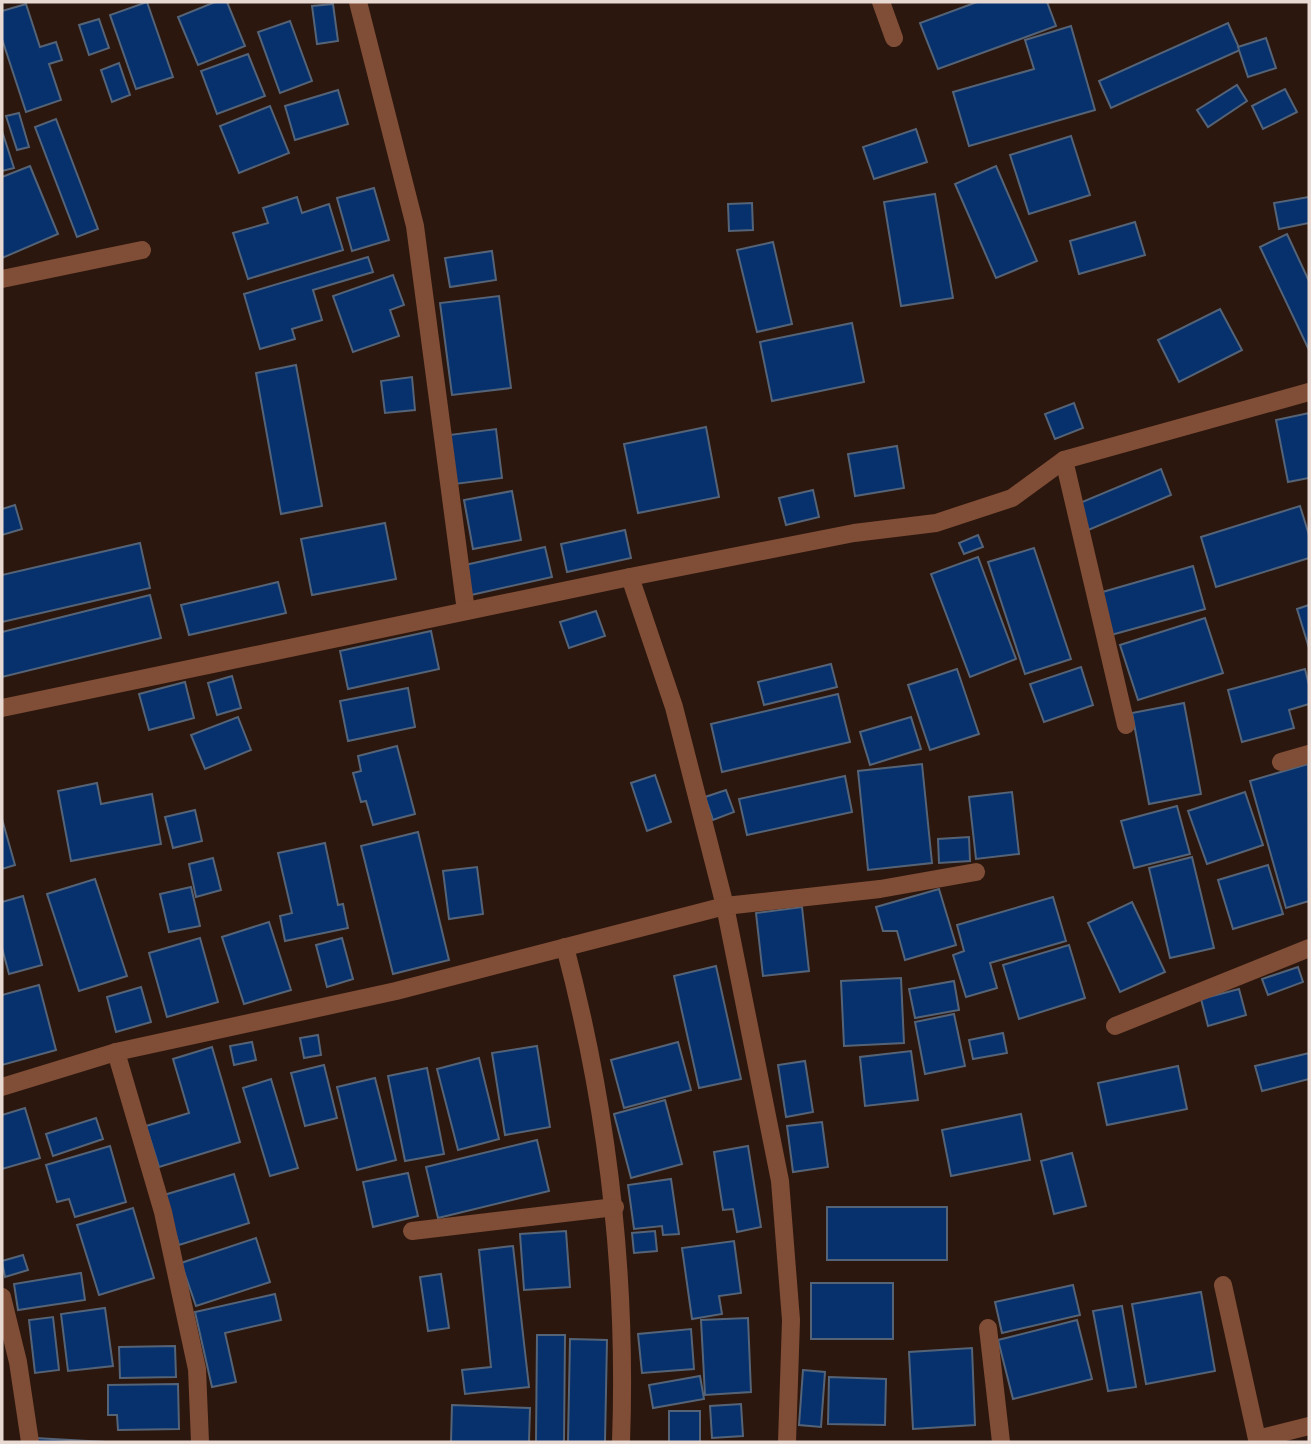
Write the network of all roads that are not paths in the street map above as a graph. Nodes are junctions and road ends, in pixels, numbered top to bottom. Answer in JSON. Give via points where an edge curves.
{"nodes":[{"id":1,"x":358,"y":2,"type":"edge"},
{"id":2,"x":881,"y":2,"type":"edge"},
{"id":3,"x":894,"y":38,"type":"dead end"},
{"id":4,"x":142,"y":250,"type":"dead end"},
{"id":5,"x":2,"y":279,"type":"edge"},
{"id":6,"x":1309,"y":392,"type":"edge"},
{"id":7,"x":1064,"y":460,"type":"junction"},
{"id":8,"x":629,"y":577,"type":"junction"},
{"id":9,"x":466,"y":611,"type":"junction"},
{"id":10,"x":2,"y":708,"type":"edge"},
{"id":11,"x":1126,"y":725,"type":"dead end"},
{"id":12,"x":1309,"y":754,"type":"edge"},
{"id":13,"x":1281,"y":762,"type":"dead end"},
{"id":14,"x":976,"y":873,"type":"dead end"},
{"id":15,"x":725,"y":906,"type":"junction"},
{"id":16,"x":565,"y":947,"type":"junction"},
{"id":17,"x":1309,"y":948,"type":"edge"},
{"id":18,"x":1115,"y":1026,"type":"dead end"},
{"id":19,"x":116,"y":1052,"type":"junction"},
{"id":20,"x":2,"y":1087,"type":"edge"},
{"id":21,"x":615,"y":1207,"type":"junction"},
{"id":22,"x":412,"y":1231,"type":"dead end"},
{"id":23,"x":1223,"y":1285,"type":"dead end"},
{"id":24,"x":2,"y":1297,"type":"edge"},
{"id":25,"x":988,"y":1328,"type":"dead end"},
{"id":26,"x":1309,"y":1426,"type":"edge"},
{"id":27,"x":30,"y":1442,"type":"edge"},
{"id":28,"x":200,"y":1442,"type":"edge"},
{"id":29,"x":621,"y":1442,"type":"edge"},
{"id":30,"x":787,"y":1442,"type":"edge"},
{"id":31,"x":1001,"y":1442,"type":"edge"}],
"edges":[{"from":1,"to":9,"type":"street","via":[[415,226]]},
{"from":2,"to":3,"type":"street"},
{"from":4,"to":5,"type":"street"},
{"from":6,"to":7,"type":"street"},
{"from":7,"to":8,"type":"street","via":[[1012,498],[936,523],[854,533]]},
{"from":7,"to":11,"type":"street"},
{"from":8,"to":9,"type":"street"},
{"from":8,"to":15,"type":"street","via":[[674,707]]},
{"from":9,"to":10,"type":"street"},
{"from":12,"to":13,"type":"street"},
{"from":14,"to":15,"type":"street"},
{"from":15,"to":16,"type":"street"},
{"from":15,"to":30,"type":"street","via":[[780,1181],[791,1320]]},
{"from":16,"to":19,"type":"street","via":[[396,991]]},
{"from":16,"to":21,"type":"street","via":[[586,1028]]},
{"from":17,"to":18,"type":"street"},
{"from":19,"to":20,"type":"street"},
{"from":19,"to":28,"type":"street","via":[[163,1212],[197,1369]]},
{"from":21,"to":22,"type":"street"},
{"from":21,"to":29,"type":"street"},
{"from":23,"to":26,"type":"street","via":[[1256,1439]]},
{"from":24,"to":27,"type":"street"},
{"from":25,"to":31,"type":"street"}]}
